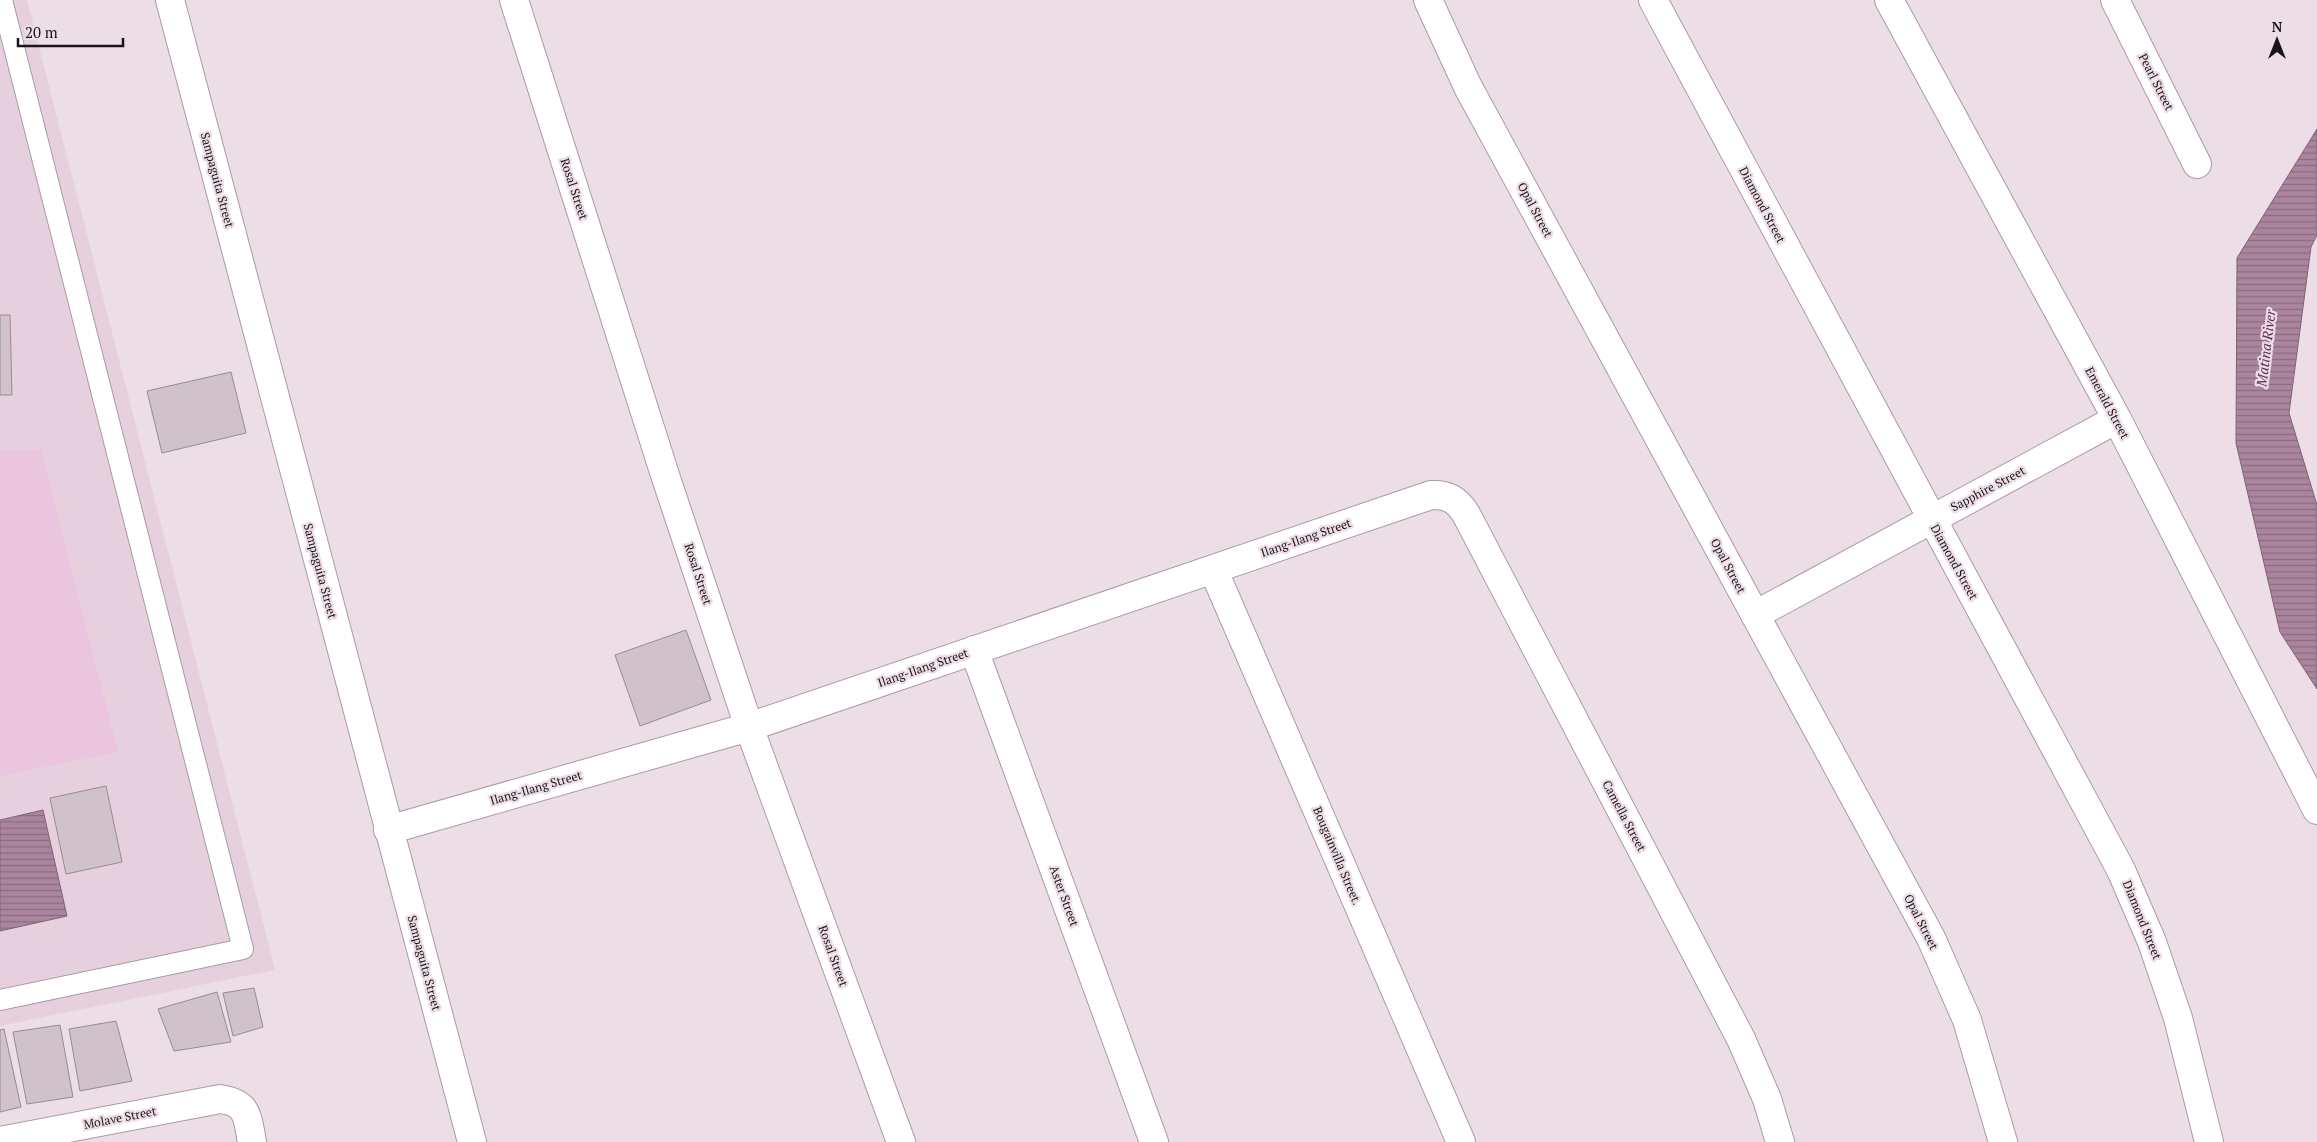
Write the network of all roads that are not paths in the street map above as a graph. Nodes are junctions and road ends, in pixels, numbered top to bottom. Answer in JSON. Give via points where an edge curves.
{"nodes":[{"id":1,"x":2,"y":0,"type":"edge"},
{"id":2,"x":170,"y":0,"type":"edge"},
{"id":3,"x":514,"y":0,"type":"edge"},
{"id":4,"x":1428,"y":0,"type":"edge"},
{"id":5,"x":1653,"y":0,"type":"edge"},
{"id":6,"x":1889,"y":0,"type":"edge"},
{"id":7,"x":2115,"y":0,"type":"edge"},
{"id":8,"x":2197,"y":164,"type":"dead end"},
{"id":9,"x":2117,"y":420,"type":"junction"},
{"id":10,"x":1452,"y":498,"type":"joint"},
{"id":11,"x":1931,"y":520,"type":"junction"},
{"id":12,"x":1214,"y":569,"type":"junction"},
{"id":13,"x":1754,"y":615,"type":"junction"},
{"id":14,"x":974,"y":650,"type":"junction"},
{"id":15,"x":749,"y":727,"type":"junction"},
{"id":16,"x":2317,"y":810,"type":"edge"},
{"id":17,"x":388,"y":830,"type":"junction"},
{"id":18,"x":0,"y":1000,"type":"edge"},
{"id":19,"x":0,"y":1141,"type":"edge"},
{"id":20,"x":252,"y":1142,"type":"edge"},
{"id":21,"x":472,"y":1142,"type":"edge"},
{"id":22,"x":902,"y":1142,"type":"edge"},
{"id":23,"x":1154,"y":1142,"type":"edge"},
{"id":24,"x":1461,"y":1142,"type":"edge"},
{"id":25,"x":1780,"y":1142,"type":"edge"},
{"id":26,"x":2003,"y":1142,"type":"edge"},
{"id":27,"x":2209,"y":1142,"type":"edge"}],
"edges":[{"from":1,"to":18,"type":"lane","via":[[243,949]]},
{"from":2,"to":17,"type":"street","name":"Sampaguita Street"},
{"from":3,"to":15,"type":"street","name":"Rosal Street"},
{"from":4,"to":13,"type":"street","name":"Opal Street","via":[[1473,95]]},
{"from":5,"to":11,"type":"street","name":"Diamond Street"},
{"from":6,"to":9,"type":"street","name":"Emerald Street"},
{"from":7,"to":8,"type":"street","name":"Pearl Street"},
{"from":9,"to":11,"type":"street","name":"Sapphire Street"},
{"from":9,"to":16,"type":"street","name":"Emerald Street"},
{"from":10,"to":12,"type":"street","name":"Ilang-Ilang Street","via":[[1431,495]]},
{"from":10,"to":25,"type":"street","name":"Camella Street","via":[[1466,514],[1741,1039],[1767,1099]]},
{"from":11,"to":13,"type":"street","name":"Sapphire Street"},
{"from":11,"to":27,"type":"street","name":"Diamond Street","via":[[2122,870],[2152,942],[2178,1018]]},
{"from":12,"to":14,"type":"street","name":"Ilang-Ilang Street"},
{"from":12,"to":24,"type":"street","name":"Bougainvilla Street."},
{"from":13,"to":26,"type":"street","name":"Opal Street","via":[[1931,938],[1966,1020]]},
{"from":14,"to":15,"type":"street","name":"Ilang-Ilang Street"},
{"from":14,"to":23,"type":"street","name":"Aster Street"},
{"from":15,"to":17,"type":"street","name":"Ilang-Ilang Street"},
{"from":15,"to":22,"type":"street","name":"Rosal Street"},
{"from":17,"to":21,"type":"street","name":"Sampaguita Street"},
{"from":19,"to":20,"type":"street","name":"Molave Street","via":[[220,1099],[240,1104],[246,1114]]}]}
